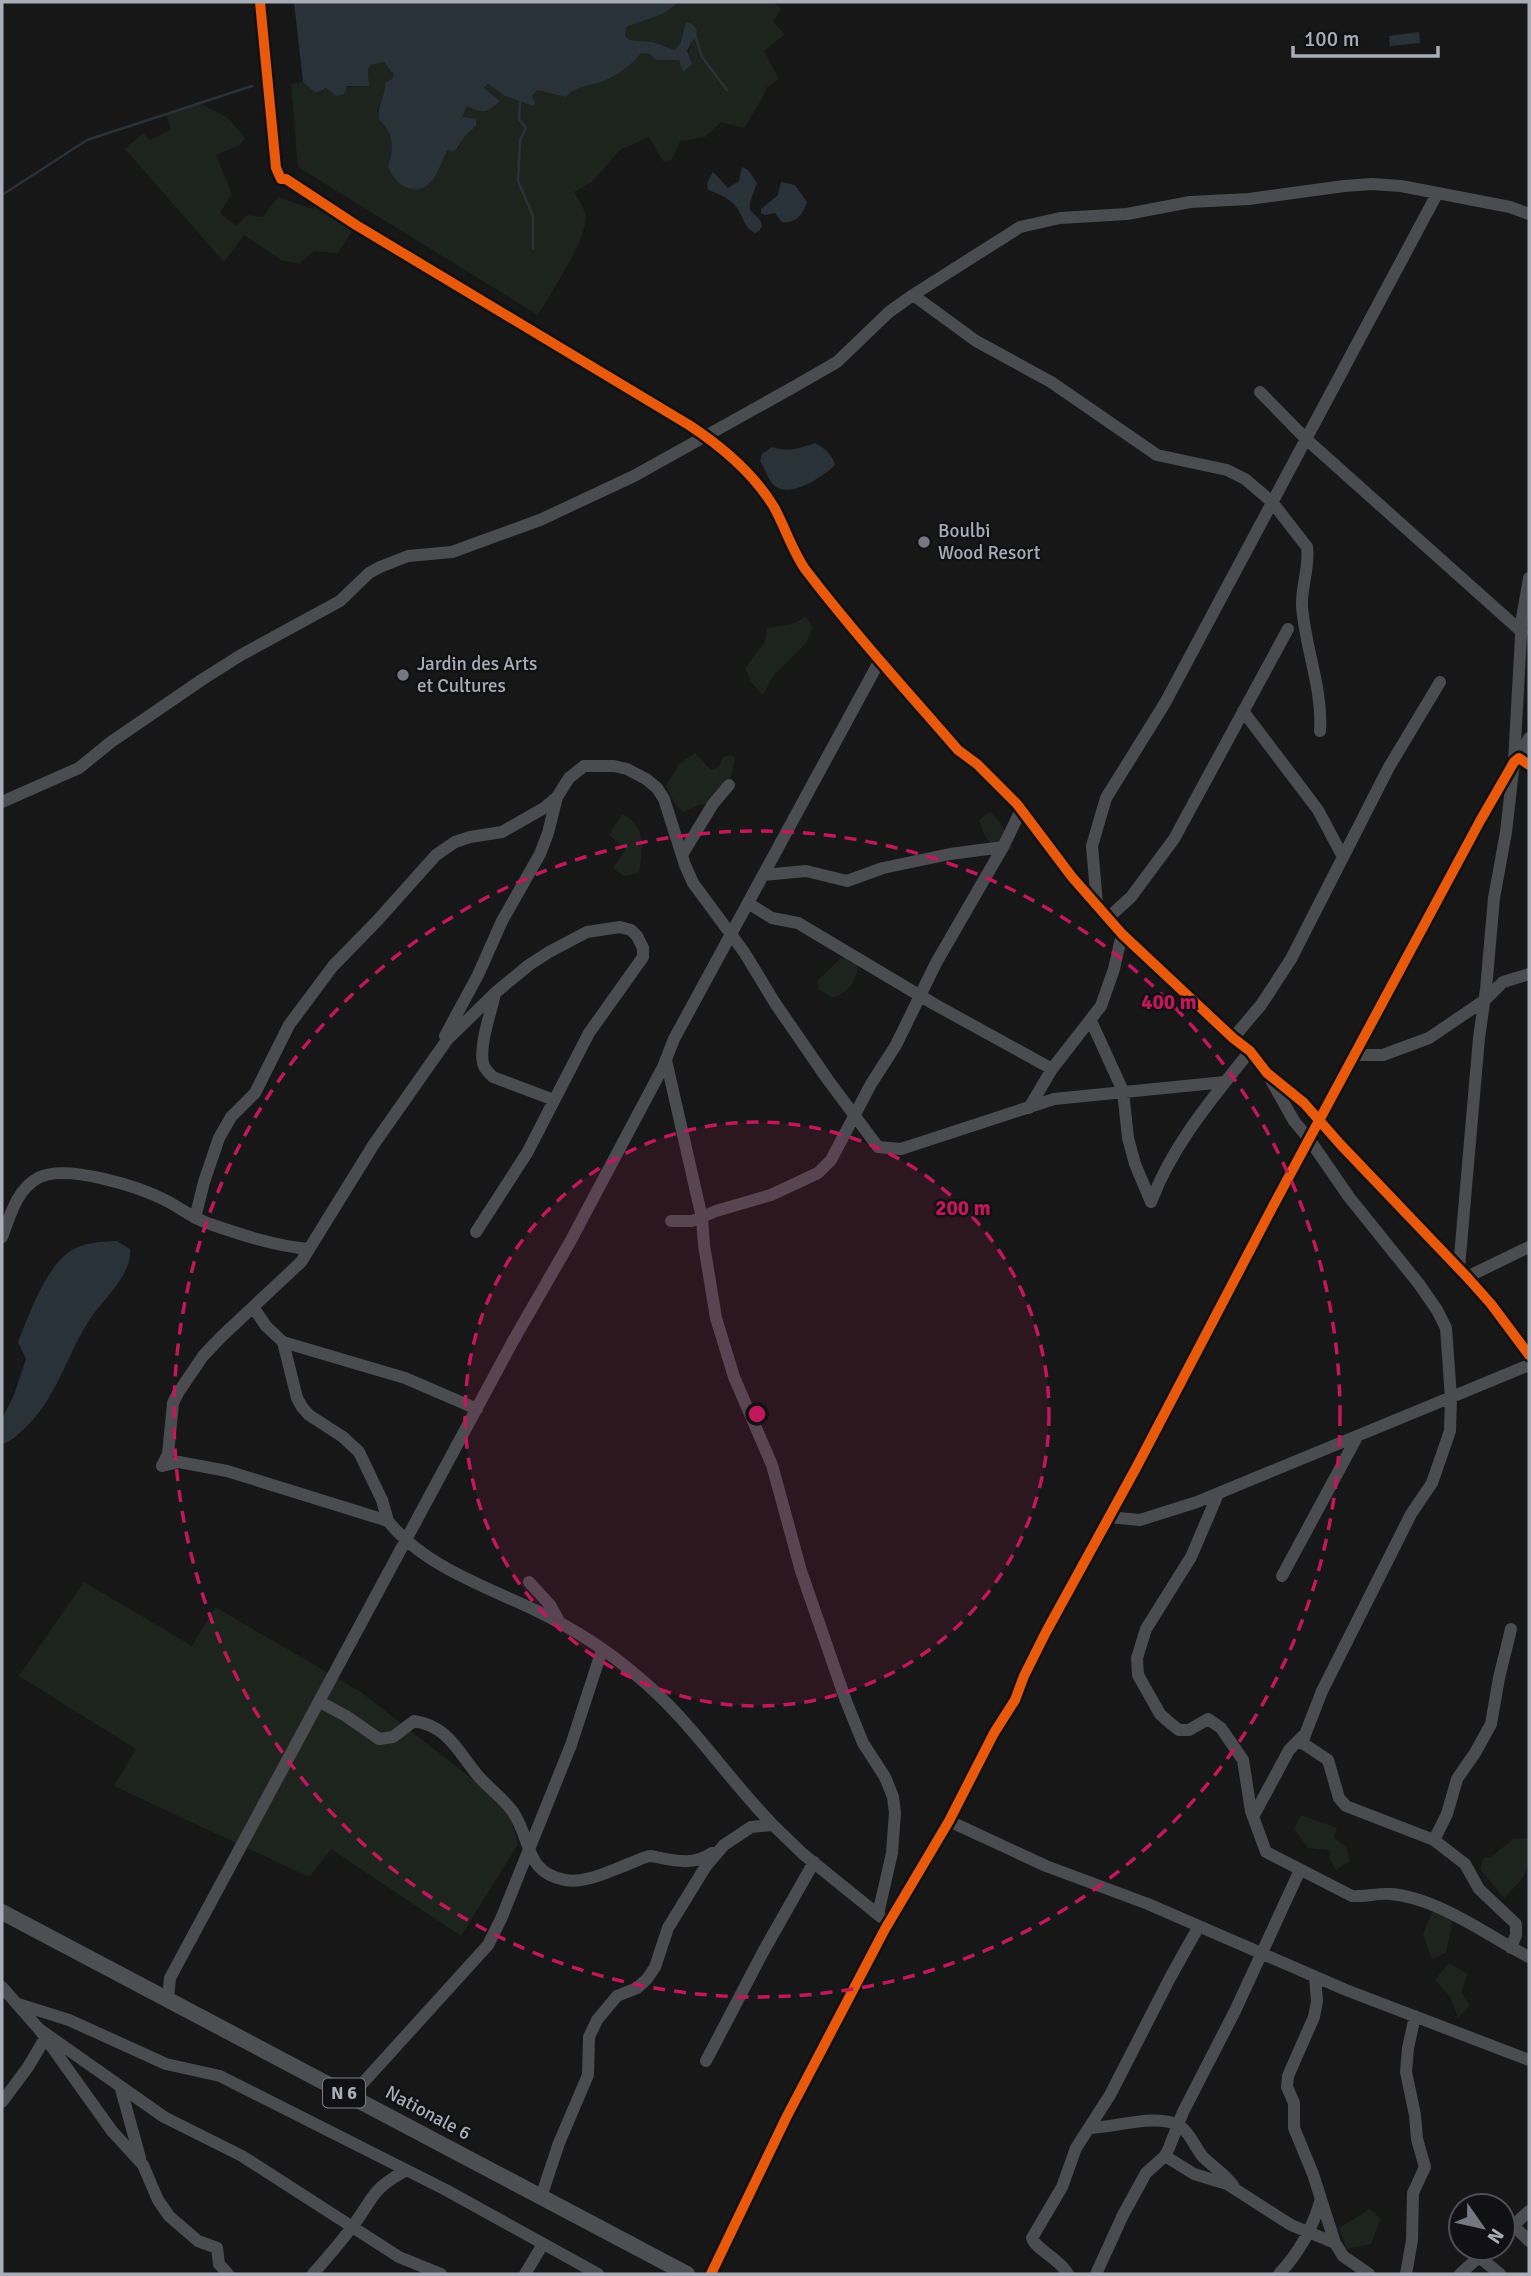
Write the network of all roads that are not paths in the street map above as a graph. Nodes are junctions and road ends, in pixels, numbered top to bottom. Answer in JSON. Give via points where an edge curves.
{"nodes":[{"id":1,"x":260,"y":2,"type":"edge"},
{"id":2,"x":1437,"y":194,"type":"junction"},
{"id":3,"x":1529,"y":214,"type":"edge"},
{"id":4,"x":913,"y":295,"type":"junction"},
{"id":5,"x":1260,"y":392,"type":"dead end"},
{"id":6,"x":705,"y":436,"type":"junction"},
{"id":7,"x":1306,"y":439,"type":"junction"},
{"id":8,"x":1272,"y":502,"type":"junction"},
{"id":9,"x":1529,"y":578,"type":"edge"},
{"id":10,"x":1288,"y":629,"type":"dead end"},
{"id":11,"x":1522,"y":632,"type":"junction"},
{"id":12,"x":880,"y":660,"type":"junction"},
{"id":13,"x":1440,"y":682,"type":"dead end"},
{"id":14,"x":1243,"y":711,"type":"junction"},
{"id":15,"x":1320,"y":731,"type":"dead end"},
{"id":16,"x":1529,"y":738,"type":"edge"},
{"id":17,"x":1521,"y":762,"type":"edge"},
{"id":18,"x":729,"y":785,"type":"dead end"},
{"id":19,"x":557,"y":797,"type":"junction"},
{"id":20,"x":2,"y":802,"type":"edge"},
{"id":21,"x":1021,"y":810,"type":"junction"},
{"id":22,"x":1003,"y":847,"type":"junction"},
{"id":23,"x":682,"y":855,"type":"junction"},
{"id":24,"x":1343,"y":857,"type":"junction"},
{"id":25,"x":763,"y":876,"type":"junction"},
{"id":26,"x":748,"y":903,"type":"junction"},
{"id":27,"x":1097,"y":904,"type":"junction"},
{"id":28,"x":1109,"y":918,"type":"junction"},
{"id":29,"x":731,"y":934,"type":"junction"},
{"id":30,"x":1122,"y":934,"type":"junction"},
{"id":31,"x":1529,"y":974,"type":"edge"},
{"id":32,"x":495,"y":993,"type":"junction"},
{"id":33,"x":920,"y":996,"type":"junction"},
{"id":34,"x":1485,"y":1000,"type":"junction"},
{"id":35,"x":1091,"y":1021,"type":"junction"},
{"id":36,"x":1233,"y":1038,"type":"junction"},
{"id":37,"x":1250,"y":1051,"type":"junction"},
{"id":38,"x":437,"y":1052,"type":"junction"},
{"id":39,"x":1355,"y":1055,"type":"junction"},
{"id":40,"x":666,"y":1060,"type":"junction"},
{"id":41,"x":1052,"y":1069,"type":"junction"},
{"id":42,"x":1267,"y":1073,"type":"junction"},
{"id":43,"x":1225,"y":1082,"type":"junction"},
{"id":44,"x":1123,"y":1091,"type":"junction"},
{"id":45,"x":554,"y":1100,"type":"junction"},
{"id":46,"x":1029,"y":1108,"type":"junction"},
{"id":47,"x":855,"y":1118,"type":"junction"},
{"id":48,"x":1320,"y":1119,"type":"junction"},
{"id":49,"x":1309,"y":1139,"type":"junction"},
{"id":50,"x":195,"y":1218,"type":"junction"},
{"id":51,"x":702,"y":1218,"type":"junction"},
{"id":52,"x":671,"y":1221,"type":"dead end"},
{"id":53,"x":476,"y":1232,"type":"dead end"},
{"id":54,"x":2,"y":1237,"type":"edge"},
{"id":55,"x":1529,"y":1247,"type":"edge"},
{"id":56,"x":309,"y":1250,"type":"junction"},
{"id":57,"x":1463,"y":1272,"type":"junction"},
{"id":58,"x":253,"y":1307,"type":"junction"},
{"id":59,"x":284,"y":1342,"type":"junction"},
{"id":60,"x":1529,"y":1355,"type":"edge"},
{"id":61,"x":1529,"y":1365,"type":"edge"},
{"id":62,"x":1451,"y":1398,"type":"junction"},
{"id":63,"x":477,"y":1409,"type":"junction"},
{"id":64,"x":1357,"y":1437,"type":"junction"},
{"id":65,"x":1218,"y":1494,"type":"junction"},
{"id":66,"x":1108,"y":1517,"type":"junction"},
{"id":67,"x":388,"y":1521,"type":"junction"},
{"id":68,"x":407,"y":1540,"type":"junction"},
{"id":69,"x":1282,"y":1576,"type":"dead end"},
{"id":70,"x":529,"y":1581,"type":"dead end"},
{"id":71,"x":560,"y":1623,"type":"junction"},
{"id":72,"x":1511,"y":1629,"type":"dead end"},
{"id":73,"x":602,"y":1650,"type":"junction"},
{"id":74,"x":320,"y":1702,"type":"junction"},
{"id":75,"x":1305,"y":1734,"type":"junction"},
{"id":76,"x":1253,"y":1817,"type":"junction"},
{"id":77,"x":949,"y":1821,"type":"junction"},
{"id":78,"x":773,"y":1825,"type":"junction"},
{"id":79,"x":1434,"y":1840,"type":"junction"},
{"id":80,"x":724,"y":1845,"type":"junction"},
{"id":81,"x":530,"y":1850,"type":"junction"},
{"id":82,"x":814,"y":1862,"type":"junction"},
{"id":83,"x":1300,"y":1870,"type":"junction"},
{"id":84,"x":2,"y":1912,"type":"edge"},
{"id":85,"x":878,"y":1914,"type":"junction"},
{"id":86,"x":1199,"y":1926,"type":"junction"},
{"id":87,"x":885,"y":1929,"type":"junction"},
{"id":88,"x":1511,"y":1948,"type":"junction"},
{"id":89,"x":1263,"y":1953,"type":"junction"},
{"id":90,"x":1529,"y":1957,"type":"edge"},
{"id":91,"x":1315,"y":1977,"type":"junction"},
{"id":92,"x":2,"y":1987,"type":"edge"},
{"id":93,"x":168,"y":1999,"type":"junction"},
{"id":94,"x":18,"y":2004,"type":"junction"},
{"id":95,"x":1415,"y":2016,"type":"junction"},
{"id":96,"x":44,"y":2034,"type":"junction"},
{"id":97,"x":1529,"y":2060,"type":"edge"},
{"id":98,"x":706,"y":2061,"type":"dead end"},
{"id":99,"x":121,"y":2089,"type":"junction"},
{"id":100,"x":351,"y":2096,"type":"junction"},
{"id":101,"x":2,"y":2102,"type":"edge"},
{"id":102,"x":1178,"y":2126,"type":"junction"},
{"id":103,"x":1089,"y":2128,"type":"junction"},
{"id":104,"x":1165,"y":2156,"type":"junction"},
{"id":105,"x":144,"y":2165,"type":"junction"},
{"id":106,"x":405,"y":2171,"type":"junction"},
{"id":107,"x":1236,"y":2190,"type":"junction"},
{"id":108,"x":541,"y":2197,"type":"junction"},
{"id":109,"x":1321,"y":2199,"type":"junction"},
{"id":110,"x":354,"y":2226,"type":"junction"},
{"id":111,"x":1308,"y":2232,"type":"junction"},
{"id":112,"x":543,"y":2244,"type":"junction"},
{"id":113,"x":1335,"y":2244,"type":"junction"},
{"id":114,"x":1473,"y":2262,"type":"edge"},
{"id":115,"x":229,"y":2274,"type":"edge"},
{"id":116,"x":313,"y":2274,"type":"edge"},
{"id":117,"x":441,"y":2274,"type":"edge"},
{"id":118,"x":525,"y":2274,"type":"edge"},
{"id":119,"x":598,"y":2274,"type":"edge"},
{"id":120,"x":687,"y":2274,"type":"edge"},
{"id":121,"x":711,"y":2274,"type":"edge"},
{"id":122,"x":1068,"y":2274,"type":"edge"},
{"id":123,"x":1096,"y":2274,"type":"edge"},
{"id":124,"x":1279,"y":2274,"type":"edge"},
{"id":125,"x":1369,"y":2274,"type":"edge"},
{"id":126,"x":1406,"y":2274,"type":"edge"},
{"id":127,"x":1460,"y":2274,"type":"edge"}],
"edges":[{"from":1,"to":6,"type":"street","via":[[276,167],[281,179]]},
{"from":2,"to":3,"type":"street"},
{"from":2,"to":4,"type":"street","via":[[1401,186],[1344,186],[1189,202],[1127,214],[1059,218],[1020,227]]},
{"from":2,"to":7,"type":"street"},
{"from":4,"to":6,"type":"street","via":[[837,362]]},
{"from":4,"to":8,"type":"street","via":[[976,341],[1051,382],[1157,454],[1227,470]]},
{"from":5,"to":7,"type":"street"},
{"from":6,"to":12,"type":"street","via":[[761,489],[802,565]]},
{"from":6,"to":20,"type":"street","via":[[540,520],[452,552],[408,556],[380,567],[340,601],[203,679],[79,768]]},
{"from":7,"to":8,"type":"street"},
{"from":7,"to":11,"type":"street"},
{"from":8,"to":15,"type":"street","via":[[1307,547],[1303,613]]},
{"from":8,"to":27,"type":"street","via":[[1165,704],[1106,798],[1093,846]]},
{"from":9,"to":11,"type":"street"},
{"from":10,"to":14,"type":"street"},
{"from":11,"to":17,"type":"street"},
{"from":12,"to":21,"type":"street","via":[[958,750]]},
{"from":12,"to":25,"type":"street"},
{"from":13,"to":24,"type":"street"},
{"from":14,"to":24,"type":"street","via":[[1318,810]]},
{"from":14,"to":28,"type":"street","via":[[1174,839],[1131,897]]},
{"from":16,"to":17,"type":"street"},
{"from":17,"to":34,"type":"street","via":[[1494,898]]},
{"from":17,"to":39,"type":"street"},
{"from":18,"to":23,"type":"street"},
{"from":19,"to":23,"type":"street","via":[[584,766],[627,769],[646,779],[664,799]]},
{"from":19,"to":38,"type":"street","via":[[540,854]]},
{"from":19,"to":50,"type":"street","via":[[502,832],[454,842],[436,855],[333,965],[289,1025],[255,1093],[231,1117],[219,1138]]},
{"from":21,"to":22,"type":"street"},
{"from":21,"to":27,"type":"street"},
{"from":22,"to":25,"type":"street","via":[[883,868],[847,881],[806,871]]},
{"from":22,"to":33,"type":"street"},
{"from":23,"to":29,"type":"street","via":[[693,883]]},
{"from":24,"to":36,"type":"street","via":[[1277,983]]},
{"from":25,"to":26,"type":"street"},
{"from":26,"to":29,"type":"street"},
{"from":26,"to":33,"type":"street","via":[[772,918],[798,923]]},
{"from":27,"to":28,"type":"street"},
{"from":28,"to":30,"type":"street"},
{"from":29,"to":40,"type":"street"},
{"from":29,"to":47,"type":"street"},
{"from":30,"to":35,"type":"street","via":[[1108,990]]},
{"from":30,"to":36,"type":"street"},
{"from":31,"to":34,"type":"street","via":[[1503,982]]},
{"from":32,"to":38,"type":"street"},
{"from":32,"to":45,"type":"street","via":[[485,1038],[485,1070]]},
{"from":32,"to":45,"type":"street","via":[[549,952],[587,932],[620,927],[638,936],[643,957],[589,1033]]},
{"from":33,"to":41,"type":"street"},
{"from":33,"to":47,"type":"street"},
{"from":34,"to":39,"type":"street","via":[[1429,1038],[1383,1055]]},
{"from":34,"to":57,"type":"street"},
{"from":35,"to":41,"type":"street"},
{"from":35,"to":44,"type":"street"},
{"from":36,"to":37,"type":"street"},
{"from":37,"to":42,"type":"street"},
{"from":37,"to":43,"type":"street"},
{"from":38,"to":56,"type":"street"},
{"from":39,"to":48,"type":"street"},
{"from":40,"to":51,"type":"street"},
{"from":40,"to":63,"type":"street"},
{"from":41,"to":46,"type":"street"},
{"from":42,"to":48,"type":"street"},
{"from":42,"to":49,"type":"street"},
{"from":43,"to":44,"type":"street"},
{"from":43,"to":44,"type":"street","via":[[1169,1162],[1151,1202],[1128,1138]]},
{"from":44,"to":46,"type":"street","via":[[1062,1098]]},
{"from":45,"to":53,"type":"street","via":[[515,1174]]},
{"from":46,"to":47,"type":"street","via":[[901,1149],[878,1147]]},
{"from":47,"to":51,"type":"street","via":[[831,1160],[818,1173],[771,1195]]},
{"from":48,"to":49,"type":"street"},
{"from":48,"to":57,"type":"street"},
{"from":49,"to":62,"type":"street","via":[[1437,1310],[1446,1328]]},
{"from":49,"to":66,"type":"street"},
{"from":50,"to":54,"type":"street","via":[[167,1201],[116,1183],[80,1174],[44,1176],[19,1196]]},
{"from":50,"to":56,"type":"street","via":[[265,1242]]},
{"from":51,"to":52,"type":"street"},
{"from":51,"to":85,"type":"street","via":[[716,1318],[734,1377],[772,1465],[801,1571],[846,1701],[893,1797],[892,1853]]},
{"from":55,"to":57,"type":"street"},
{"from":56,"to":58,"type":"street"},
{"from":57,"to":60,"type":"street"},
{"from":58,"to":59,"type":"street"},
{"from":58,"to":67,"type":"street","via":[[203,1356],[178,1392],[162,1466],[179,1462],[228,1471]]},
{"from":59,"to":63,"type":"street","via":[[405,1378]]},
{"from":59,"to":67,"type":"street","via":[[302,1408],[359,1452]]},
{"from":61,"to":62,"type":"street"},
{"from":62,"to":64,"type":"street"},
{"from":62,"to":75,"type":"street","via":[[1450,1431],[1432,1483],[1411,1514]]},
{"from":63,"to":68,"type":"street"},
{"from":64,"to":65,"type":"street"},
{"from":64,"to":69,"type":"street"},
{"from":65,"to":66,"type":"street","via":[[1140,1520]]},
{"from":65,"to":76,"type":"street","via":[[1191,1557],[1146,1629],[1137,1658],[1138,1675],[1160,1714],[1174,1727],[1189,1730],[1208,1719],[1221,1728],[1243,1760]]},
{"from":66,"to":77,"type":"street"},
{"from":67,"to":68,"type":"street"},
{"from":68,"to":71,"type":"street","via":[[447,1569]]},
{"from":68,"to":74,"type":"street"},
{"from":70,"to":71,"type":"street"},
{"from":71,"to":73,"type":"street"},
{"from":72,"to":79,"type":"street","via":[[1491,1724],[1457,1779]]},
{"from":73,"to":78,"type":"street","via":[[661,1698]]},
{"from":73,"to":81,"type":"street"},
{"from":74,"to":81,"type":"street","via":[[379,1739],[393,1737],[414,1721],[429,1723],[456,1745],[511,1810]]},
{"from":74,"to":93,"type":"street","via":[[170,1978]]},
{"from":75,"to":76,"type":"street","via":[[1289,1750]]},
{"from":75,"to":79,"type":"street","via":[[1304,1744],[1331,1764],[1339,1798],[1346,1806]]},
{"from":76,"to":83,"type":"street","via":[[1266,1852]]},
{"from":77,"to":86,"type":"street","via":[[1046,1867]]},
{"from":77,"to":87,"type":"street"},
{"from":78,"to":80,"type":"street","via":[[751,1827]]},
{"from":78,"to":82,"type":"street"},
{"from":79,"to":88,"type":"street","via":[[1465,1864],[1479,1889],[1516,1924]]},
{"from":80,"to":81,"type":"street","via":[[701,1860],[651,1856],[567,1880],[537,1867]]},
{"from":80,"to":108,"type":"street","via":[[668,1928],[647,1979],[617,1996],[592,2028],[588,2075]]},
{"from":81,"to":100,"type":"street","via":[[488,1945]]},
{"from":82,"to":85,"type":"street"},
{"from":82,"to":98,"type":"street"},
{"from":83,"to":88,"type":"street","via":[[1352,1896],[1411,1898],[1458,1916]]},
{"from":83,"to":89,"type":"street"},
{"from":84,"to":93,"type":"main road","name":"Nationale 6","number":"N 6"},
{"from":85,"to":87,"type":"street"},
{"from":86,"to":89,"type":"street"},
{"from":86,"to":103,"type":"street"},
{"from":87,"to":121,"type":"street"},
{"from":88,"to":90,"type":"street"},
{"from":89,"to":91,"type":"street"},
{"from":89,"to":102,"type":"street"},
{"from":91,"to":95,"type":"street"},
{"from":91,"to":109,"type":"street","via":[[1314,2017],[1287,2087],[1294,2128]]},
{"from":92,"to":94,"type":"street"},
{"from":93,"to":100,"type":"main road","name":"Nationale 6","number":"N 6"},
{"from":94,"to":96,"type":"street"},
{"from":94,"to":106,"type":"street","via":[[69,2020],[166,2064],[220,2076]]},
{"from":95,"to":97,"type":"street"},
{"from":95,"to":126,"type":"street","via":[[1406,2072],[1425,2167],[1413,2193]]},
{"from":96,"to":99,"type":"street"},
{"from":96,"to":101,"type":"street","via":[[28,2067]]},
{"from":96,"to":105,"type":"street","via":[[112,2132]]},
{"from":99,"to":105,"type":"street"},
{"from":99,"to":110,"type":"street","via":[[164,2118],[242,2156]]},
{"from":100,"to":108,"type":"main road","name":"Nationale 6","number":"N 6"},
{"from":102,"to":103,"type":"street","via":[[1149,2122]]},
{"from":102,"to":104,"type":"street"},
{"from":102,"to":107,"type":"street"},
{"from":103,"to":122,"type":"street","via":[[1032,2238]]},
{"from":104,"to":107,"type":"street","via":[[1194,2174]]},
{"from":104,"to":123,"type":"street","via":[[1146,2173]]},
{"from":105,"to":115,"type":"street","via":[[169,2216],[198,2241],[217,2248],[219,2264]]},
{"from":106,"to":110,"type":"street","via":[[384,2182]]},
{"from":106,"to":112,"type":"street"},
{"from":107,"to":111,"type":"street"},
{"from":108,"to":120,"type":"main road","name":"Nationale 6","number":"N 6"},
{"from":109,"to":111,"type":"street"},
{"from":109,"to":113,"type":"street"},
{"from":110,"to":116,"type":"street"},
{"from":110,"to":117,"type":"street","via":[[400,2257]]},
{"from":111,"to":113,"type":"street"},
{"from":111,"to":124,"type":"street"},
{"from":112,"to":118,"type":"street"},
{"from":112,"to":119,"type":"street"},
{"from":113,"to":125,"type":"street","via":[[1343,2256]]},
{"from":114,"to":127,"type":"street"}]}
